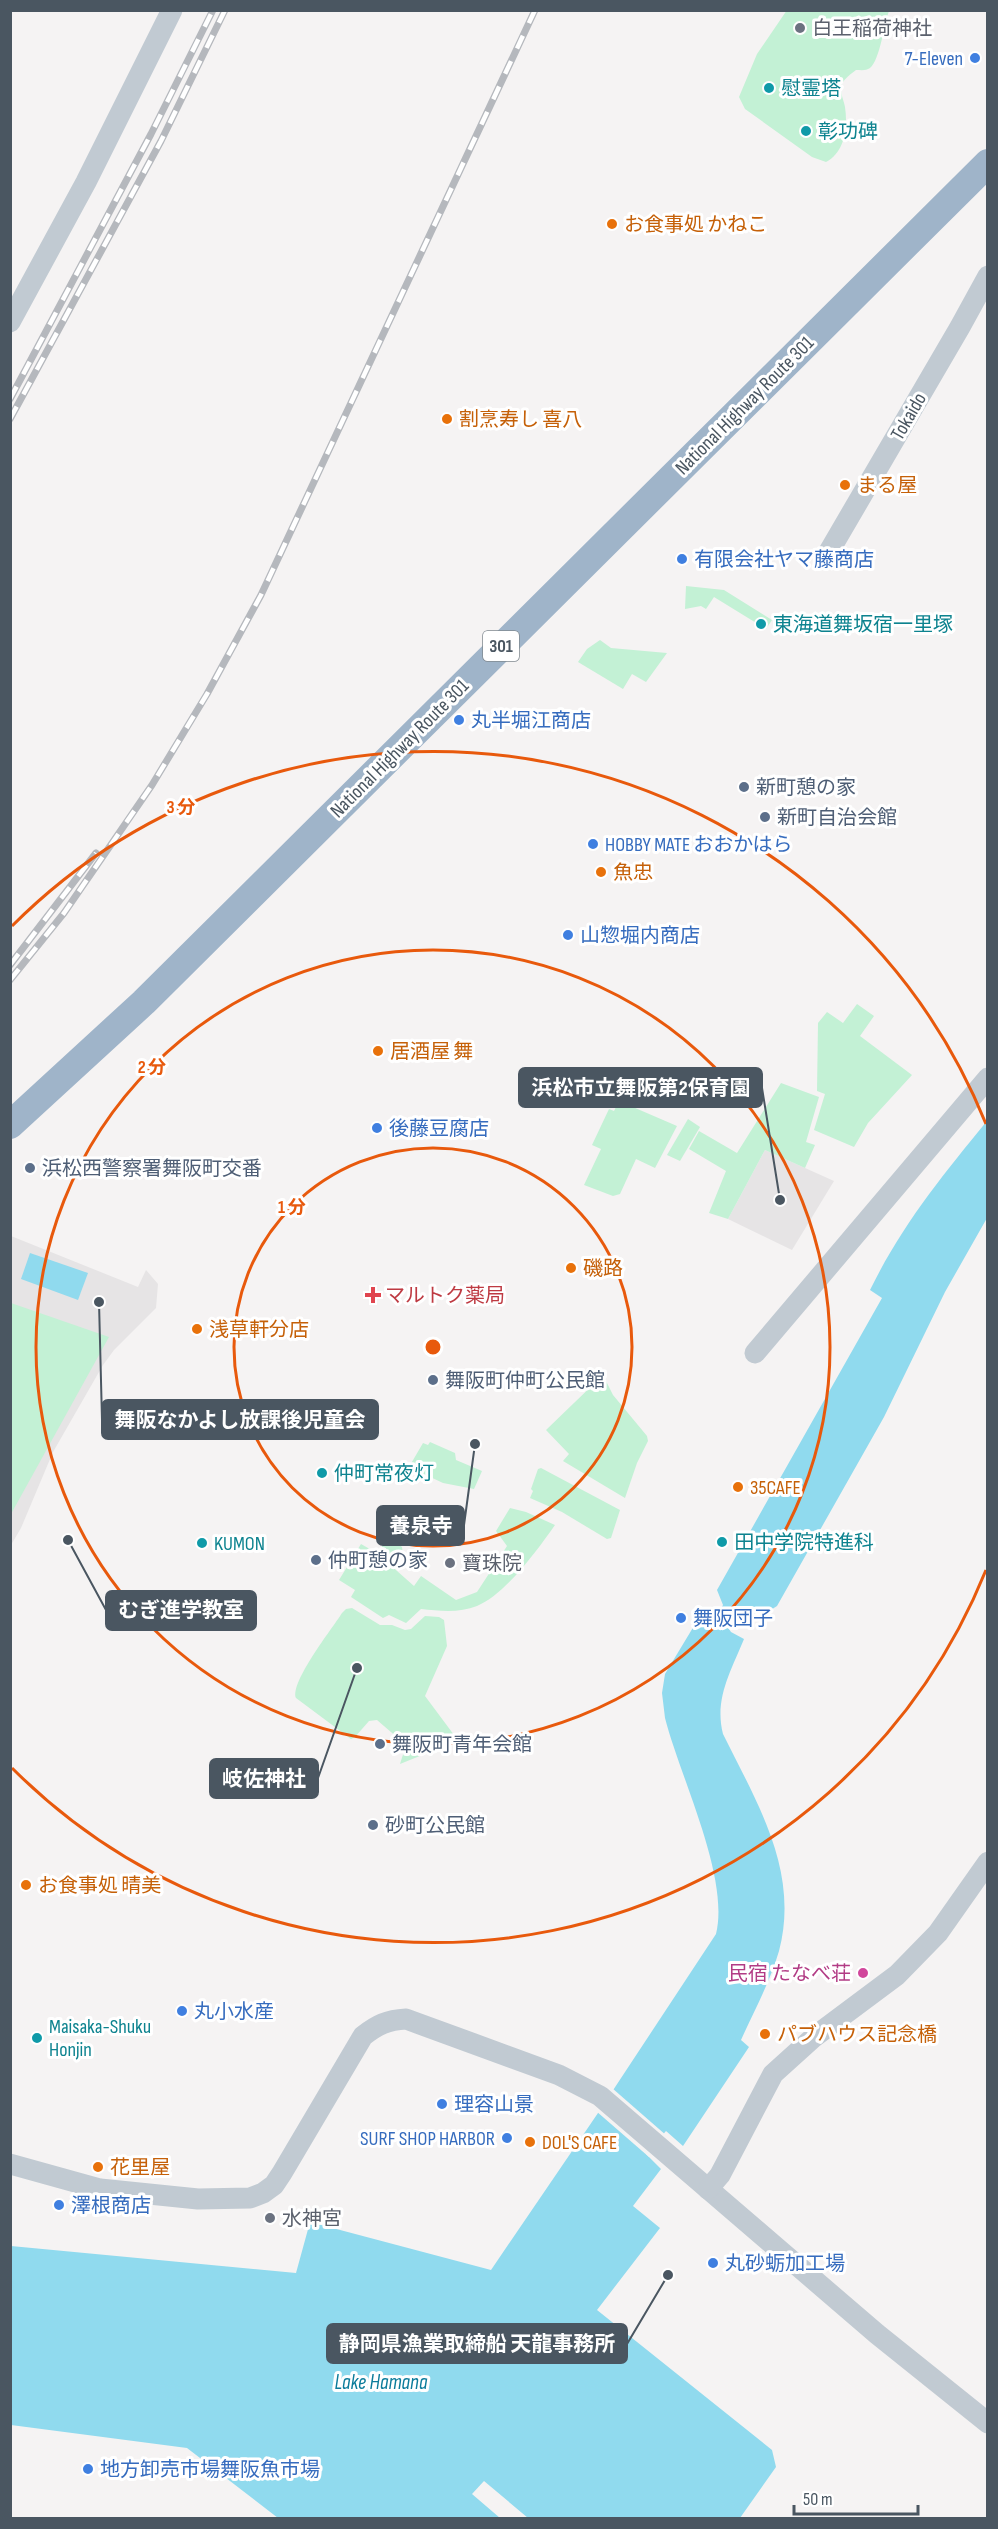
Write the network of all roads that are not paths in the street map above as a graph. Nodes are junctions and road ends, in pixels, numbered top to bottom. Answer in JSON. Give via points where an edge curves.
{"nodes":[{"id":1,"x":172,"y":10,"type":"edge"},
{"id":2,"x":987,"y":163,"type":"edge"},
{"id":3,"x":987,"y":276,"type":"edge"},
{"id":4,"x":10,"y":322,"type":"edge"},
{"id":5,"x":827,"y":555,"type":"dead end"},
{"id":6,"x":987,"y":1078,"type":"edge"},
{"id":7,"x":10,"y":1125,"type":"edge"},
{"id":8,"x":755,"y":1353,"type":"dead end"},
{"id":9,"x":987,"y":1863,"type":"edge"},
{"id":10,"x":10,"y":2164,"type":"edge"},
{"id":11,"x":708,"y":2189,"type":"junction"},
{"id":12,"x":987,"y":2423,"type":"edge"}],
"edges":[{"from":1,"to":4,"type":"street"},
{"from":2,"to":7,"type":"highway","name":"National Highway Route 301","number":"301","via":[[144,1002]]},
{"from":3,"to":5,"type":"street","name":"Tokaido"},
{"from":6,"to":8,"type":"street"},
{"from":9,"to":11,"type":"street","via":[[938,1933],[897,1976],[814,2037],[773,2074],[720,2175]]},
{"from":10,"to":11,"type":"street","via":[[122,2192],[198,2199],[250,2198],[274,2185],[363,2036],[390,2020],[406,2019],[559,2075],[600,2096]]},
{"from":11,"to":12,"type":"street"}]}
